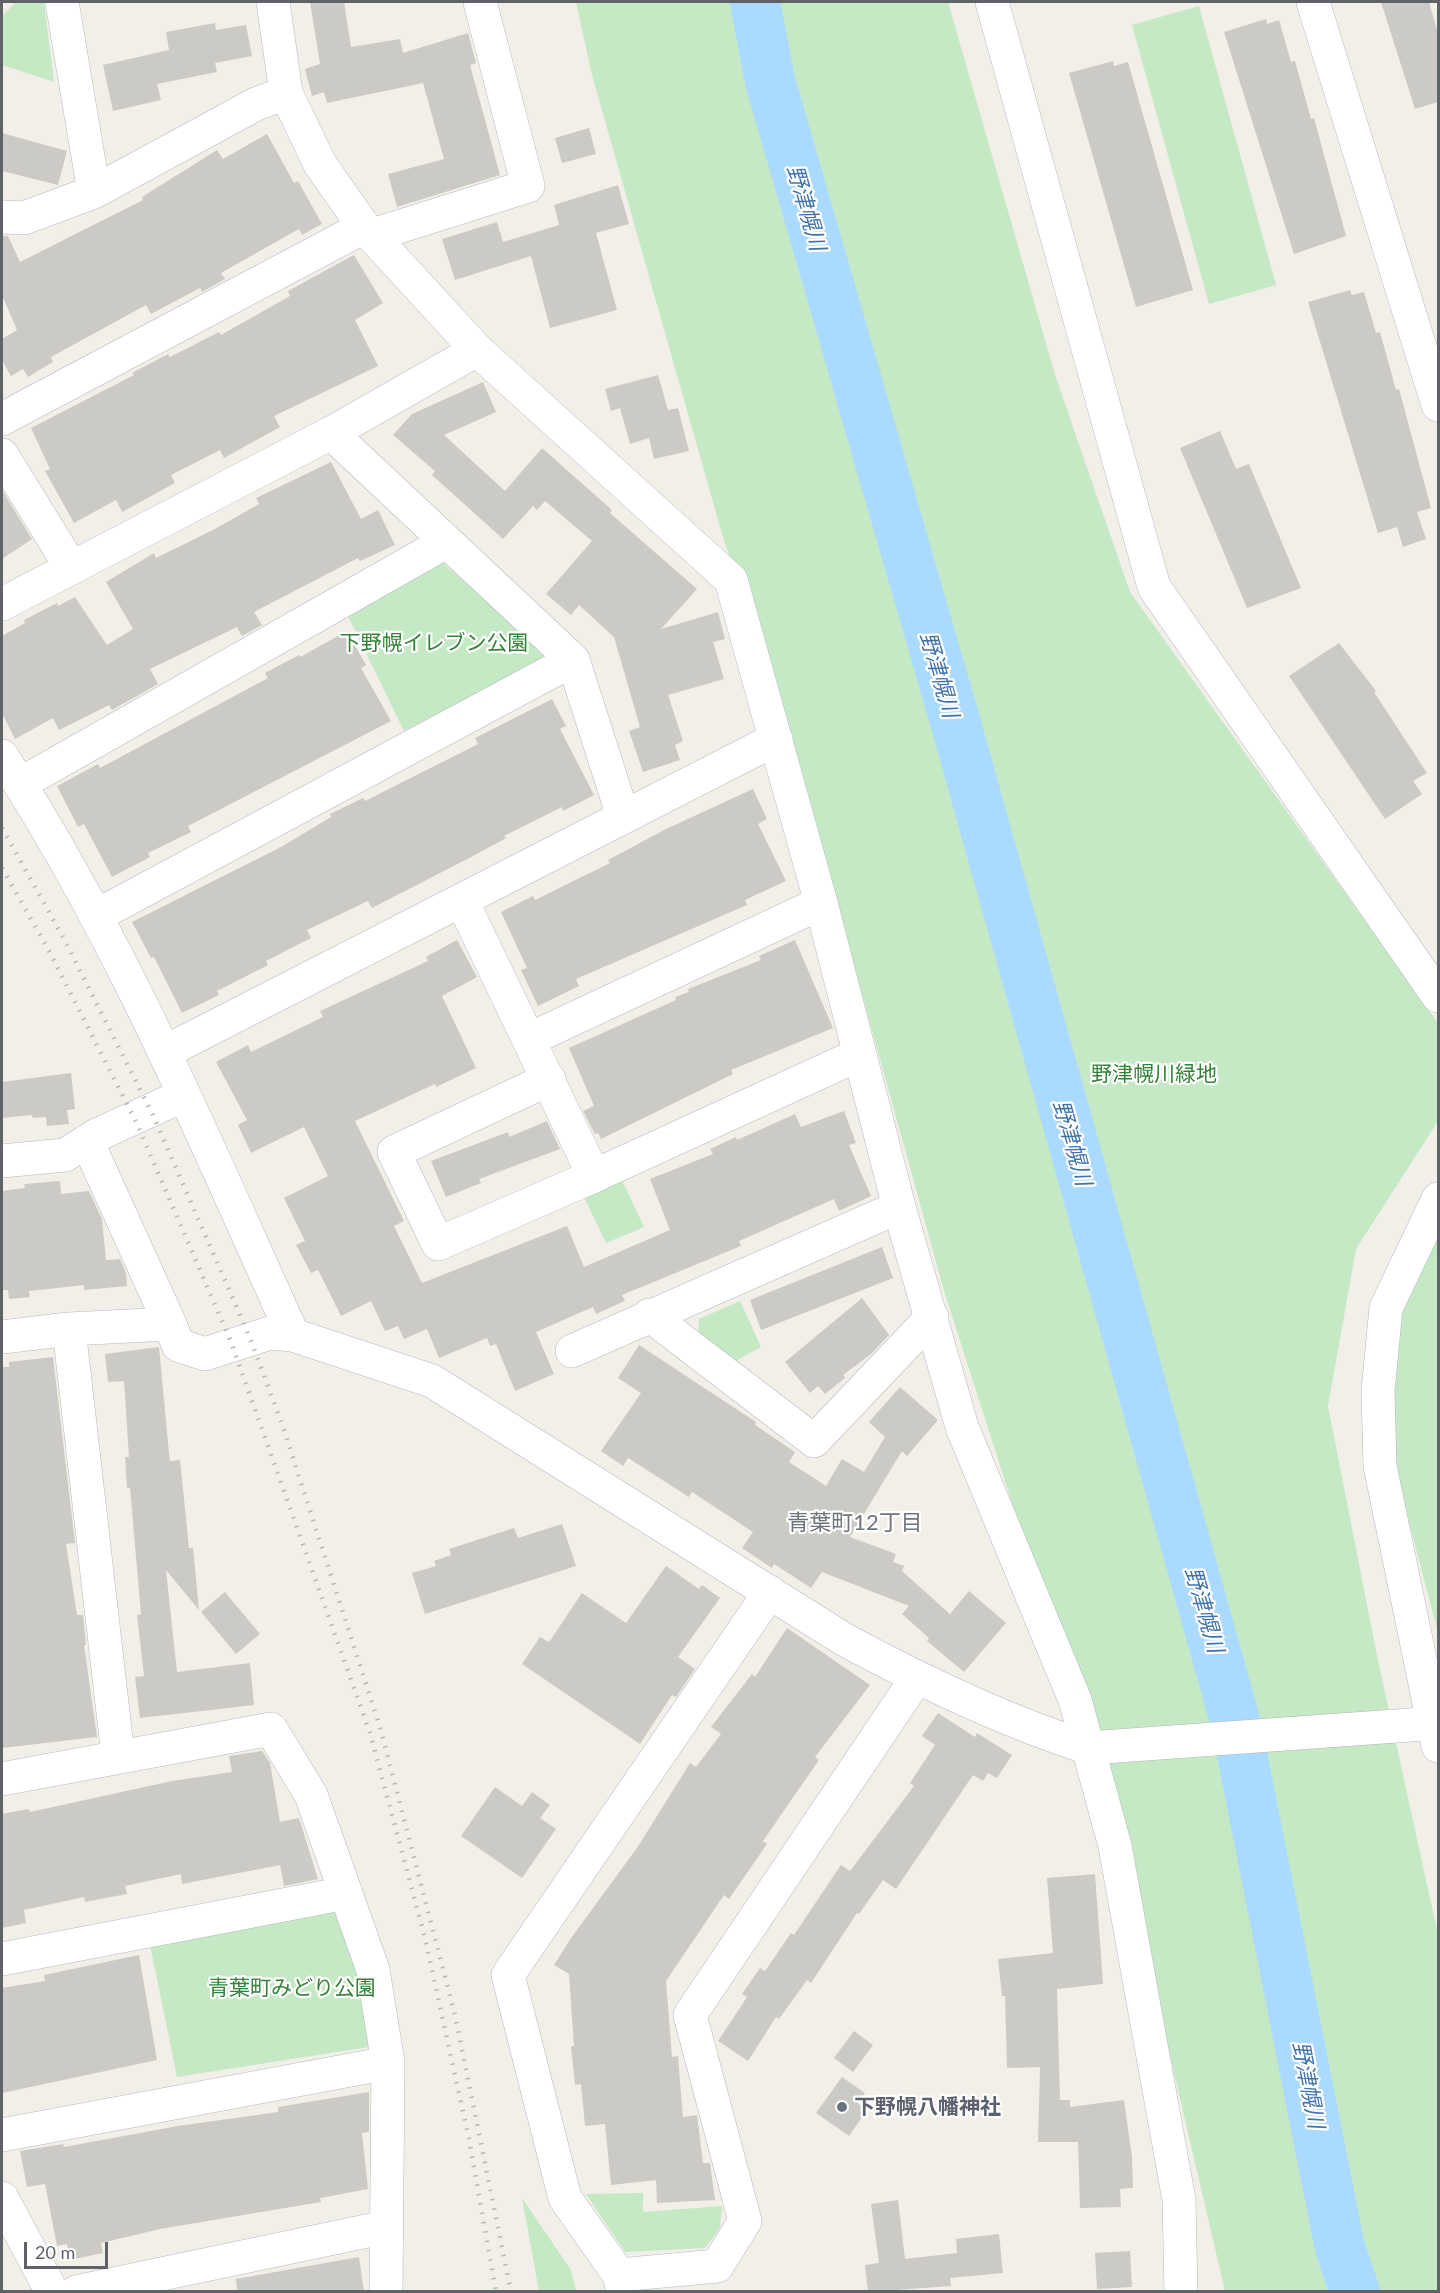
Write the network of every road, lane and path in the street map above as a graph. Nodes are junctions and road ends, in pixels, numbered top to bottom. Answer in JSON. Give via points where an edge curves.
{"nodes":[{"id":1,"x":62,"y":2,"type":"edge"},
{"id":2,"x":273,"y":2,"type":"edge"},
{"id":3,"x":480,"y":2,"type":"edge"},
{"id":4,"x":992,"y":2,"type":"edge"},
{"id":5,"x":1313,"y":2,"type":"edge"},
{"id":6,"x":286,"y":93,"type":"junction"},
{"id":7,"x":94,"y":192,"type":"junction"},
{"id":8,"x":2,"y":217,"type":"edge"},
{"id":9,"x":368,"y":231,"type":"junction"},
{"id":10,"x":477,"y":350,"type":"junction"},
{"id":11,"x":1438,"y":405,"type":"edge"},
{"id":12,"x":2,"y":420,"type":"edge"},
{"id":13,"x":331,"y":434,"type":"junction"},
{"id":14,"x":2,"y":455,"type":"edge"},
{"id":15,"x":446,"y":542,"type":"junction"},
{"id":16,"x":72,"y":567,"type":"junction"},
{"id":17,"x":2,"y":604,"type":"edge"},
{"id":18,"x":573,"y":660,"type":"junction"},
{"id":19,"x":776,"y":739,"type":"junction"},
{"id":20,"x":2,"y":756,"type":"edge"},
{"id":21,"x":20,"y":784,"type":"junction"},
{"id":22,"x":623,"y":816,"type":"junction"},
{"id":23,"x":462,"y":902,"type":"junction"},
{"id":24,"x":821,"y":903,"type":"junction"},
{"id":25,"x":96,"y":916,"type":"junction"},
{"id":26,"x":1438,"y":996,"type":"edge"},
{"id":27,"x":530,"y":1039,"type":"junction"},
{"id":28,"x":165,"y":1052,"type":"junction"},
{"id":29,"x":858,"y":1055,"type":"junction"},
{"id":30,"x":549,"y":1079,"type":"junction"},
{"id":31,"x":184,"y":1095,"type":"junction"},
{"id":32,"x":87,"y":1141,"type":"junction"},
{"id":33,"x":2,"y":1161,"type":"edge"},
{"id":34,"x":594,"y":1176,"type":"junction"},
{"id":35,"x":1438,"y":1199,"type":"edge"},
{"id":36,"x":899,"y":1207,"type":"junction"},
{"id":37,"x":649,"y":1315,"type":"junction"},
{"id":38,"x":932,"y":1317,"type":"junction"},
{"id":39,"x":171,"y":1324,"type":"junction"},
{"id":40,"x":69,"y":1329,"type":"junction"},
{"id":41,"x":293,"y":1335,"type":"junction"},
{"id":42,"x":2,"y":1337,"type":"edge"},
{"id":43,"x":572,"y":1351,"type":"dead end"},
{"id":44,"x":770,"y":1592,"type":"junction"},
{"id":45,"x":916,"y":1679,"type":"junction"},
{"id":46,"x":1436,"y":1731,"type":"edge"},
{"id":47,"x":1089,"y":1748,"type":"junction"},
{"id":48,"x":118,"y":1756,"type":"junction"},
{"id":49,"x":2,"y":1779,"type":"edge"},
{"id":50,"x":346,"y":1893,"type":"junction"},
{"id":51,"x":2,"y":1959,"type":"edge"},
{"id":52,"x":388,"y":2063,"type":"junction"},
{"id":53,"x":2,"y":2135,"type":"edge"},
{"id":54,"x":2,"y":2198,"type":"edge"},
{"id":55,"x":386,"y":2227,"type":"junction"},
{"id":56,"x":621,"y":2283,"type":"edge"},
{"id":57,"x":52,"y":2292,"type":"edge"},
{"id":58,"x":76,"y":2292,"type":"edge"},
{"id":59,"x":386,"y":2292,"type":"edge"},
{"id":60,"x":1181,"y":2292,"type":"edge"}],
"edges":[{"from":1,"to":7,"type":"street"},
{"from":2,"to":6,"type":"street"},
{"from":3,"to":9,"type":"street","via":[[528,186]]},
{"from":4,"to":26,"type":"street","via":[[1154,587]]},
{"from":5,"to":11,"type":"street"},
{"from":6,"to":7,"type":"street","via":[[256,104]]},
{"from":6,"to":9,"type":"street","via":[[320,164]]},
{"from":7,"to":8,"type":"street","via":[[24,218]]},
{"from":9,"to":10,"type":"street"},
{"from":9,"to":12,"type":"street"},
{"from":10,"to":13,"type":"street"},
{"from":10,"to":19,"type":"street","via":[[731,580]]},
{"from":13,"to":15,"type":"street"},
{"from":13,"to":16,"type":"street"},
{"from":14,"to":16,"type":"street"},
{"from":15,"to":18,"type":"street"},
{"from":15,"to":21,"type":"street"},
{"from":16,"to":17,"type":"street"},
{"from":18,"to":22,"type":"street"},
{"from":18,"to":25,"type":"street"},
{"from":19,"to":22,"type":"street"},
{"from":19,"to":24,"type":"street"},
{"from":20,"to":21,"type":"street"},
{"from":21,"to":25,"type":"street"},
{"from":22,"to":23,"type":"street"},
{"from":23,"to":27,"type":"street"},
{"from":23,"to":28,"type":"street"},
{"from":24,"to":27,"type":"street"},
{"from":24,"to":29,"type":"street"},
{"from":25,"to":28,"type":"street"},
{"from":27,"to":30,"type":"street"},
{"from":28,"to":31,"type":"street"},
{"from":29,"to":34,"type":"street"},
{"from":29,"to":36,"type":"street"},
{"from":30,"to":34,"type":"street"},
{"from":30,"to":34,"type":"street","via":[[394,1152],[438,1244]]},
{"from":31,"to":32,"type":"street"},
{"from":31,"to":41,"type":"street"},
{"from":32,"to":33,"type":"street","via":[[65,1155]]},
{"from":32,"to":39,"type":"street"},
{"from":35,"to":46,"type":"street","via":[[1386,1308],[1378,1391],[1380,1466]]},
{"from":36,"to":37,"type":"street"},
{"from":36,"to":38,"type":"street"},
{"from":37,"to":38,"type":"street","via":[[814,1441]]},
{"from":37,"to":43,"type":"street"},
{"from":38,"to":47,"type":"street","via":[[962,1427],[1075,1700]]},
{"from":39,"to":40,"type":"street"},
{"from":39,"to":41,"type":"street","via":[[178,1345],[205,1354],[270,1333]]},
{"from":40,"to":42,"type":"street"},
{"from":40,"to":48,"type":"street"},
{"from":41,"to":44,"type":"street","via":[[432,1380]]},
{"from":44,"to":45,"type":"street"},
{"from":44,"to":56,"type":"street","via":[[508,1975],[565,2198]]},
{"from":45,"to":47,"type":"street"},
{"from":45,"to":56,"type":"street","via":[[690,2015],[745,2221],[717,2266]]},
{"from":46,"to":47,"type":"street","via":[[1334,1731]]},
{"from":47,"to":60,"type":"street","via":[[1115,1846],[1179,2200]]},
{"from":48,"to":49,"type":"street"},
{"from":48,"to":50,"type":"street","via":[[270,1729],[311,1795]]},
{"from":50,"to":51,"type":"street"},
{"from":50,"to":52,"type":"street","via":[[373,1970]]},
{"from":52,"to":53,"type":"street"},
{"from":52,"to":55,"type":"street"},
{"from":54,"to":57,"type":"street"},
{"from":55,"to":58,"type":"street"},
{"from":55,"to":59,"type":"street"}]}
